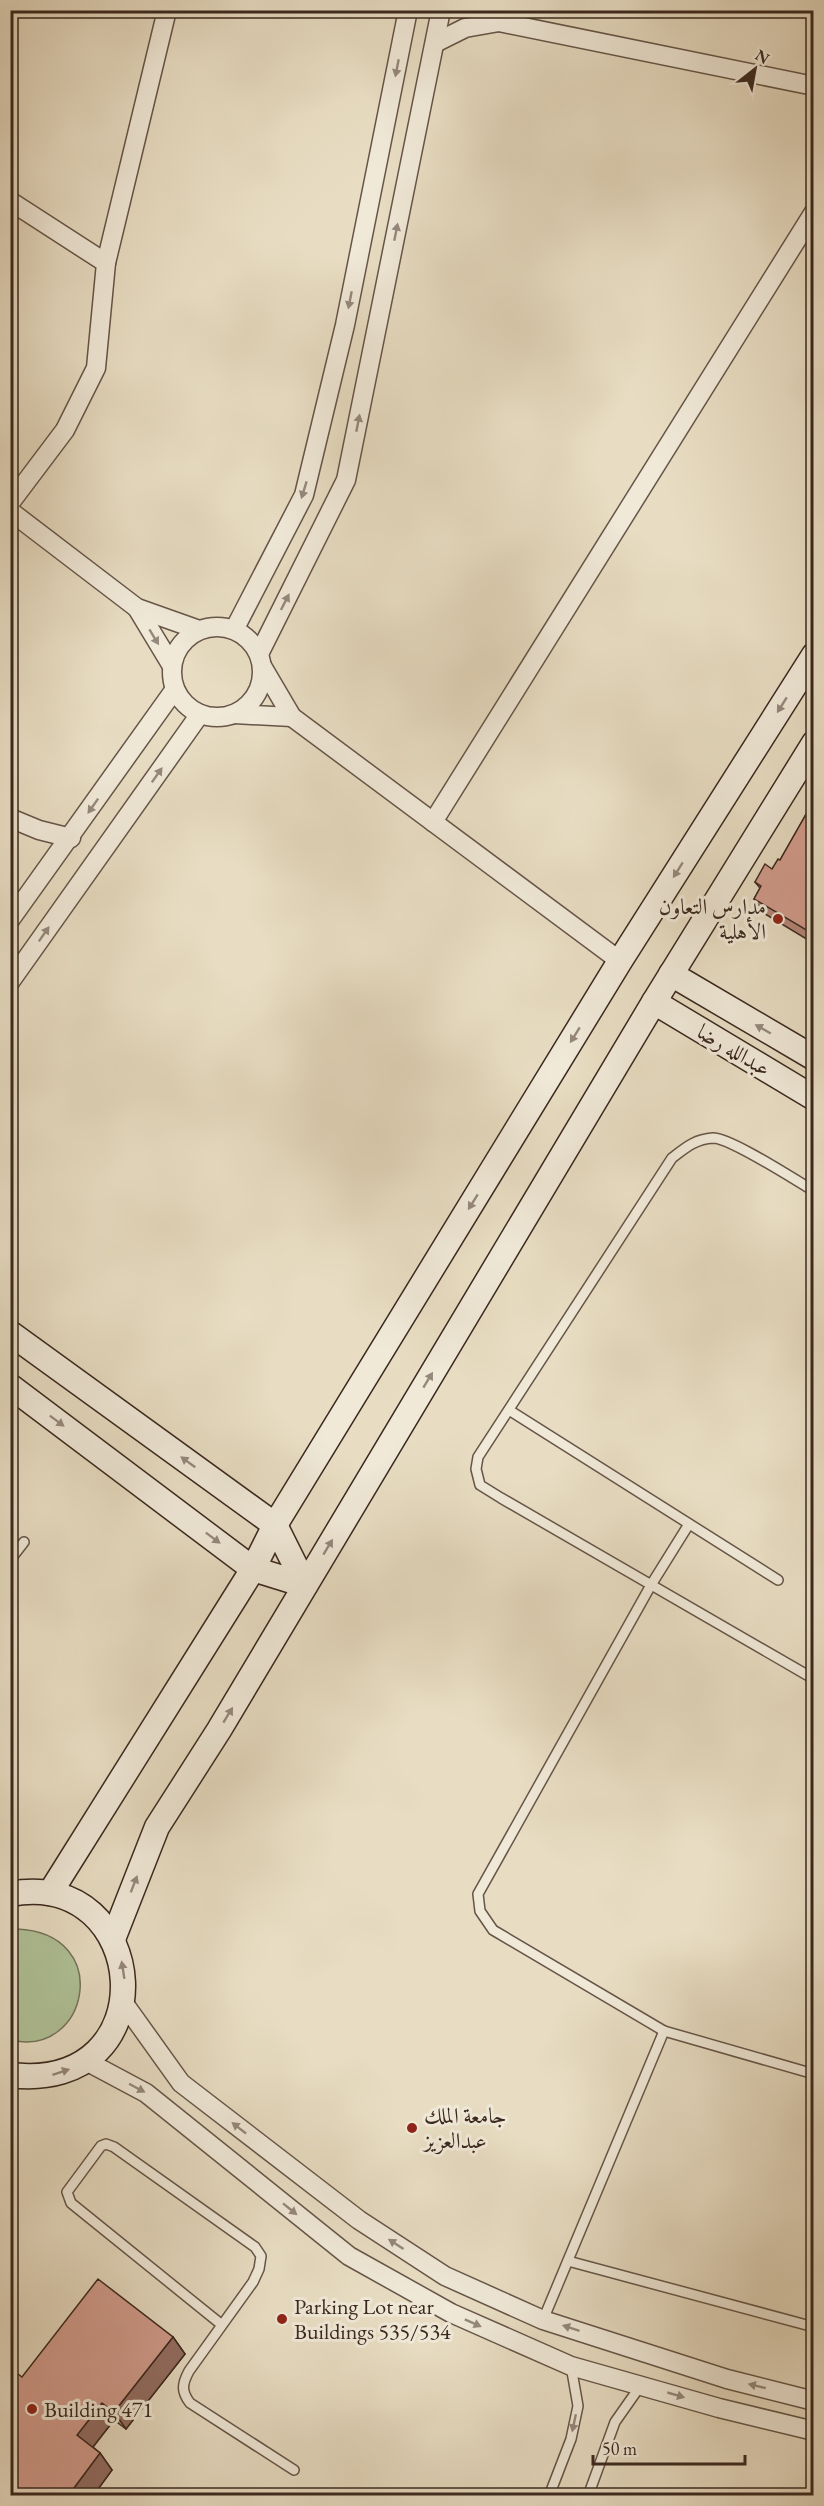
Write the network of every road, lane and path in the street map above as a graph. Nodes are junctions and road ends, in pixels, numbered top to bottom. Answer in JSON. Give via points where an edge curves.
{"nodes":[{"id":1,"x":167,"y":10,"type":"edge"},
{"id":2,"x":389,"y":10,"type":"edge"},
{"id":3,"x":441,"y":10,"type":"edge"},
{"id":4,"x":478,"y":10,"type":"edge"},
{"id":5,"x":408,"y":13,"type":"edge"},
{"id":6,"x":499,"y":22,"type":"junction"},
{"id":7,"x":435,"y":43,"type":"junction"},
{"id":8,"x":813,"y":86,"type":"edge"},
{"id":9,"x":10,"y":201,"type":"edge"},
{"id":10,"x":813,"y":212,"type":"edge"},
{"id":11,"x":106,"y":263,"type":"junction"},
{"id":12,"x":10,"y":504,"type":"edge"},
{"id":13,"x":10,"y":511,"type":"edge"},
{"id":14,"x":137,"y":608,"type":"junction"},
{"id":15,"x":199,"y":630,"type":"junction"},
{"id":16,"x":234,"y":630,"type":"junction"},
{"id":17,"x":813,"y":655,"type":"edge"},
{"id":18,"x":260,"y":660,"type":"junction"},
{"id":19,"x":172,"y":666,"type":"junction"},
{"id":20,"x":175,"y":689,"type":"junction"},
{"id":21,"x":200,"y":714,"type":"junction"},
{"id":22,"x":234,"y":714,"type":"junction"},
{"id":23,"x":292,"y":717,"type":"junction"},
{"id":24,"x":813,"y":743,"type":"edge"},
{"id":25,"x":10,"y":818,"type":"edge"},
{"id":26,"x":433,"y":822,"type":"junction"},
{"id":27,"x":71,"y":838,"type":"junction"},
{"id":28,"x":10,"y":920,"type":"edge"},
{"id":29,"x":620,"y":961,"type":"junction"},
{"id":30,"x":671,"y":974,"type":"junction"},
{"id":31,"x":10,"y":982,"type":"edge"},
{"id":32,"x":654,"y":1002,"type":"junction"},
{"id":33,"x":813,"y":1058,"type":"edge"},
{"id":34,"x":813,"y":1098,"type":"edge"},
{"id":35,"x":813,"y":1191,"type":"edge"},
{"id":36,"x":10,"y":1333,"type":"edge"},
{"id":37,"x":10,"y":1386,"type":"edge"},
{"id":38,"x":509,"y":1410,"type":"junction"},
{"id":39,"x":689,"y":1524,"type":"junction"},
{"id":40,"x":275,"y":1525,"type":"junction"},
{"id":41,"x":24,"y":1542,"type":"dead end"},
{"id":42,"x":10,"y":1560,"type":"edge"},
{"id":43,"x":253,"y":1569,"type":"junction"},
{"id":44,"x":778,"y":1580,"type":"dead end"},
{"id":45,"x":305,"y":1585,"type":"junction"},
{"id":46,"x":651,"y":1585,"type":"junction"},
{"id":47,"x":813,"y":1679,"type":"edge"},
{"id":48,"x":50,"y":1893,"type":"junction"},
{"id":49,"x":10,"y":1894,"type":"edge"},
{"id":50,"x":113,"y":1939,"type":"junction"},
{"id":51,"x":123,"y":2002,"type":"junction"},
{"id":52,"x":664,"y":2031,"type":"junction"},
{"id":53,"x":86,"y":2061,"type":"junction"},
{"id":54,"x":813,"y":2074,"type":"edge"},
{"id":55,"x":10,"y":2075,"type":"edge"},
{"id":56,"x":568,"y":2261,"type":"junction"},
{"id":57,"x":543,"y":2320,"type":"junction"},
{"id":58,"x":222,"y":2325,"type":"junction"},
{"id":59,"x":813,"y":2327,"type":"edge"},
{"id":60,"x":571,"y":2366,"type":"junction"},
{"id":61,"x":640,"y":2385,"type":"junction"},
{"id":62,"x":813,"y":2401,"type":"edge"},
{"id":63,"x":813,"y":2431,"type":"edge"},
{"id":64,"x":294,"y":2470,"type":"dead end"},
{"id":65,"x":549,"y":2496,"type":"edge"},
{"id":66,"x":588,"y":2496,"type":"edge"}],
"edges":[{"from":1,"to":11,"type":"street"},
{"from":2,"to":5,"type":"street"},
{"from":3,"to":7,"type":"street"},
{"from":4,"to":6,"type":"street"},
{"from":5,"to":16,"type":"street","one_way":true,"via":[[345,325],[304,495]]},
{"from":6,"to":7,"type":"street","via":[[465,28]]},
{"from":6,"to":8,"type":"street"},
{"from":18,"to":7,"type":"street","one_way":true,"via":[[346,480]]},
{"from":9,"to":11,"type":"street"},
{"from":10,"to":26,"type":"street"},
{"from":11,"to":12,"type":"street","via":[[96,368],[65,430]]},
{"from":13,"to":14,"type":"street"},
{"from":14,"to":15,"type":"street"},
{"from":14,"to":19,"type":"street","one_way":true},
{"from":15,"to":16,"type":"street"},
{"from":15,"to":19,"type":"street","via":[[177,647]]},
{"from":16,"to":18,"type":"street","via":[[253,644]]},
{"from":17,"to":29,"type":"main road","one_way":true},
{"from":18,"to":22,"type":"street","via":[[259,689],[243,711]]},
{"from":18,"to":23,"type":"street"},
{"from":19,"to":20,"type":"street"},
{"from":20,"to":21,"type":"street"},
{"from":20,"to":27,"type":"street","one_way":true},
{"from":21,"to":22,"type":"street"},
{"from":31,"to":21,"type":"street","one_way":true},
{"from":22,"to":23,"type":"street"},
{"from":23,"to":26,"type":"street"},
{"from":24,"to":30,"type":"main road"},
{"from":25,"to":27,"type":"street"},
{"from":26,"to":29,"type":"street"},
{"from":27,"to":28,"type":"street"},
{"from":29,"to":40,"type":"main road","one_way":true},
{"from":30,"to":32,"type":"main road"},
{"from":33,"to":30,"type":"main road","name":"عبدالله رضا","one_way":true},
{"from":32,"to":34,"type":"main road","name":"عبدالله رضا"},
{"from":45,"to":32,"type":"main road","one_way":true},
{"from":35,"to":38,"type":"lane","via":[[731,1143],[716,1138],[691,1143],[672,1158]]},
{"from":40,"to":36,"type":"main road","one_way":true},
{"from":37,"to":43,"type":"main road","one_way":true},
{"from":38,"to":39,"type":"lane"},
{"from":38,"to":46,"type":"lane","via":[[478,1457],[480,1485]]},
{"from":39,"to":44,"type":"lane"},
{"from":39,"to":46,"type":"lane"},
{"from":40,"to":43,"type":"main road"},
{"from":40,"to":45,"type":"main road"},
{"from":41,"to":42,"type":"lane"},
{"from":43,"to":45,"type":"main road"},
{"from":43,"to":48,"type":"main road"},
{"from":50,"to":45,"type":"main road","one_way":true,"via":[[156,1827]]},
{"from":46,"to":47,"type":"lane"},
{"from":46,"to":52,"type":"lane","via":[[478,1894],[480,1911],[493,1930]]},
{"from":48,"to":49,"type":"main road"},
{"from":48,"to":50,"type":"main road","via":[[75,1902],[96,1918]]},
{"from":51,"to":50,"type":"main road","one_way":true,"via":[[125,1980]]},
{"from":51,"to":53,"type":"main road","via":[[116,2025]]},
{"from":57,"to":51,"type":"street","one_way":true,"via":[[445,2276],[358,2220],[181,2083]]},
{"from":52,"to":54,"type":"lane"},
{"from":52,"to":56,"type":"lane"},
{"from":55,"to":53,"type":"main road","one_way":true,"via":[[35,2078],[62,2073]]},
{"from":53,"to":60,"type":"street","one_way":true,"via":[[146,2092],[349,2256],[451,2313]]},
{"from":56,"to":57,"type":"lane"},
{"from":56,"to":59,"type":"lane"},
{"from":62,"to":57,"type":"street","one_way":true,"via":[[727,2379]]},
{"from":58,"to":58,"type":"lane","via":[[71,2203],[67,2192],[101,2146],[114,2147],[255,2247],[261,2256],[259,2269]]},
{"from":58,"to":64,"type":"lane","via":[[189,2371],[183,2383],[184,2396]]},
{"from":60,"to":61,"type":"street"},
{"from":60,"to":65,"type":"lane","one_way":true,"via":[[578,2406],[571,2439]]},
{"from":61,"to":63,"type":"street","one_way":true},
{"from":61,"to":66,"type":"lane","via":[[615,2422]]}]}
